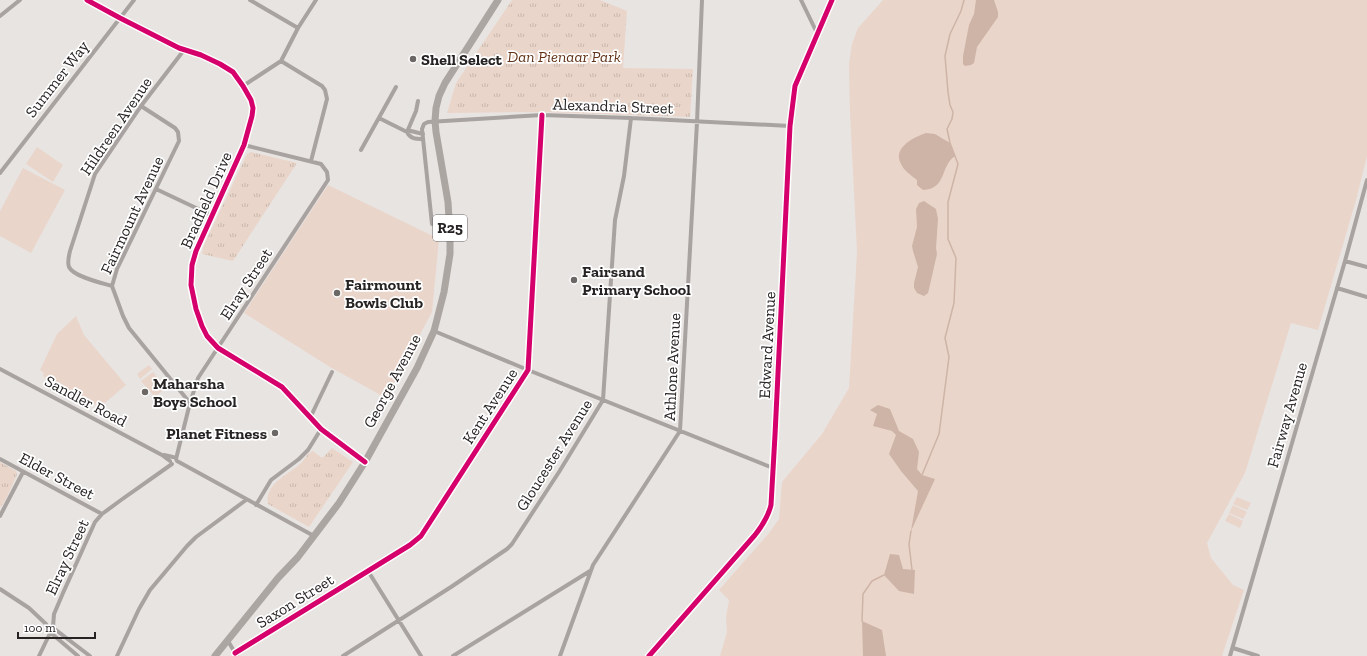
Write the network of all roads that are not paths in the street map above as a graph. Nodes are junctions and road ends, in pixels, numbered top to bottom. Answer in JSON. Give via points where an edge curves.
{"nodes":[{"id":1,"x":20,"y":0,"type":"edge"},
{"id":2,"x":87,"y":0,"type":"edge"},
{"id":3,"x":134,"y":0,"type":"edge"},
{"id":4,"x":250,"y":0,"type":"edge"},
{"id":5,"x":316,"y":0,"type":"edge"},
{"id":6,"x":498,"y":0,"type":"edge"},
{"id":7,"x":702,"y":0,"type":"edge"},
{"id":8,"x":801,"y":0,"type":"edge"},
{"id":9,"x":832,"y":0,"type":"edge"},
{"id":10,"x":0,"y":16,"type":"edge"},
{"id":11,"x":120,"y":18,"type":"junction"},
{"id":12,"x":298,"y":28,"type":"junction"},
{"id":13,"x":817,"y":33,"type":"junction"},
{"id":14,"x":184,"y":50,"type":"junction"},
{"id":15,"x":281,"y":61,"type":"junction"},
{"id":16,"x":243,"y":86,"type":"junction"},
{"id":17,"x":396,"y":87,"type":"dead end"},
{"id":18,"x":418,"y":101,"type":"dead end"},
{"id":19,"x":141,"y":106,"type":"junction"},
{"id":20,"x":542,"y":116,"type":"junction"},
{"id":21,"x":379,"y":118,"type":"junction"},
{"id":22,"x":631,"y":118,"type":"junction"},
{"id":23,"x":436,"y":122,"type":"junction"},
{"id":24,"x":697,"y":122,"type":"junction"},
{"id":25,"x":790,"y":126,"type":"junction"},
{"id":26,"x":407,"y":132,"type":"junction"},
{"id":27,"x":423,"y":137,"type":"junction"},
{"id":28,"x":244,"y":145,"type":"junction"},
{"id":29,"x":361,"y":150,"type":"dead end"},
{"id":30,"x":311,"y":161,"type":"junction"},
{"id":31,"x":0,"y":164,"type":"edge"},
{"id":32,"x":4,"y":168,"type":"junction"},
{"id":33,"x":0,"y":173,"type":"edge"},
{"id":34,"x":1367,"y":180,"type":"edge"},
{"id":35,"x":156,"y":189,"type":"junction"},
{"id":36,"x":212,"y":216,"type":"junction"},
{"id":37,"x":432,"y":224,"type":"dead end"},
{"id":38,"x":1345,"y":261,"type":"junction"},
{"id":39,"x":1367,"y":267,"type":"edge"},
{"id":40,"x":112,"y":286,"type":"junction"},
{"id":41,"x":1337,"y":288,"type":"junction"},
{"id":42,"x":1367,"y":297,"type":"edge"},
{"id":43,"x":434,"y":331,"type":"junction"},
{"id":44,"x":218,"y":348,"type":"junction"},
{"id":45,"x":0,"y":369,"type":"edge"},
{"id":46,"x":528,"y":370,"type":"junction"},
{"id":47,"x":332,"y":372,"type":"dead end"},
{"id":48,"x":603,"y":400,"type":"junction"},
{"id":49,"x":190,"y":403,"type":"junction"},
{"id":50,"x":311,"y":416,"type":"junction"},
{"id":51,"x":321,"y":429,"type":"junction"},
{"id":52,"x":680,"y":431,"type":"junction"},
{"id":53,"x":0,"y":459,"type":"edge"},
{"id":54,"x":365,"y":459,"type":"junction"},
{"id":55,"x":173,"y":461,"type":"junction"},
{"id":56,"x":773,"y":468,"type":"junction"},
{"id":57,"x":23,"y":472,"type":"junction"},
{"id":58,"x":246,"y":500,"type":"junction"},
{"id":59,"x":256,"y":505,"type":"junction"},
{"id":60,"x":102,"y":514,"type":"junction"},
{"id":61,"x":0,"y":515,"type":"edge"},
{"id":62,"x":312,"y":535,"type":"junction"},
{"id":63,"x":368,"y":571,"type":"junction"},
{"id":64,"x":590,"y":571,"type":"junction"},
{"id":65,"x":0,"y":589,"type":"edge"},
{"id":66,"x":399,"y":621,"type":"junction"},
{"id":67,"x":46,"y":624,"type":"junction"},
{"id":68,"x":53,"y":628,"type":"junction"},
{"id":69,"x":51,"y":633,"type":"junction"},
{"id":70,"x":228,"y":641,"type":"junction"},
{"id":71,"x":1233,"y":648,"type":"junction"},
{"id":72,"x":88,"y":655,"type":"edge"},
{"id":73,"x":236,"y":655,"type":"edge"},
{"id":74,"x":39,"y":656,"type":"edge"},
{"id":75,"x":78,"y":656,"type":"edge"},
{"id":76,"x":117,"y":656,"type":"edge"},
{"id":77,"x":215,"y":656,"type":"edge"},
{"id":78,"x":342,"y":656,"type":"edge"},
{"id":79,"x":421,"y":656,"type":"edge"},
{"id":80,"x":452,"y":656,"type":"edge"},
{"id":81,"x":560,"y":656,"type":"edge"},
{"id":82,"x":650,"y":656,"type":"edge"},
{"id":83,"x":1230,"y":656,"type":"edge"},
{"id":84,"x":1258,"y":656,"type":"edge"}],
"edges":[{"from":1,"to":10,"type":"street"},
{"from":2,"to":11,"type":"street","name":"Bradfield Drive"},
{"from":3,"to":11,"type":"street","name":"Summer Way"},
{"from":4,"to":12,"type":"street"},
{"from":5,"to":12,"type":"street"},
{"from":6,"to":23,"type":"main road","name":"George Avenue","number":"R25","via":[[445,83],[436,108]]},
{"from":7,"to":24,"type":"street","name":"Athlone Avenue"},
{"from":8,"to":13,"type":"street"},
{"from":9,"to":13,"type":"street","name":"Edward Avenue"},
{"from":11,"to":14,"type":"street","name":"Bradfield Drive"},
{"from":11,"to":32,"type":"street","name":"Summer Way"},
{"from":12,"to":15,"type":"street"},
{"from":13,"to":25,"type":"street","name":"Edward Avenue","via":[[795,86]]},
{"from":14,"to":16,"type":"street","name":"Bradfield Drive","via":[[201,54],[220,64],[233,72]]},
{"from":14,"to":19,"type":"street","name":"Hildreen Avenue"},
{"from":15,"to":16,"type":"street"},
{"from":15,"to":30,"type":"street","via":[[322,86],[327,94]]},
{"from":16,"to":28,"type":"street","name":"Bradfield Drive","via":[[253,108]]},
{"from":17,"to":21,"type":"street"},
{"from":18,"to":26,"type":"street"},
{"from":19,"to":35,"type":"street","name":"Fairmount Avenue","via":[[174,128],[179,136],[178,146]]},
{"from":19,"to":40,"type":"street","name":"Hildreen Avenue","via":[[94,174],[68,259],[69,267],[78,275]]},
{"from":20,"to":22,"type":"street","name":"Alexandria Street"},
{"from":20,"to":23,"type":"street","name":"Alexandria Street"},
{"from":20,"to":46,"type":"street","name":"Kent Avenue"},
{"from":21,"to":26,"type":"street"},
{"from":21,"to":29,"type":"street"},
{"from":22,"to":24,"type":"street","name":"Alexandria Street"},
{"from":22,"to":48,"type":"street","name":"Gloucester Avenue","via":[[624,176],[615,220]]},
{"from":23,"to":27,"type":"street","via":[[424,124]]},
{"from":23,"to":43,"type":"main road","name":"George Avenue","number":"R25","via":[[448,202],[450,254]]},
{"from":24,"to":25,"type":"street","name":"Alexandria Street"},
{"from":24,"to":52,"type":"street","name":"Athlone Avenue"},
{"from":25,"to":56,"type":"street","name":"Edward Avenue"},
{"from":26,"to":27,"type":"street","via":[[414,138]]},
{"from":27,"to":37,"type":"street"},
{"from":28,"to":30,"type":"street"},
{"from":28,"to":36,"type":"street","name":"Bradfield Drive"},
{"from":30,"to":44,"type":"street","name":"Elray Street","via":[[325,167],[328,180]]},
{"from":31,"to":32,"type":"street"},
{"from":32,"to":33,"type":"street","name":"Summer Way"},
{"from":34,"to":38,"type":"street","name":"Fairway Avenue"},
{"from":35,"to":36,"type":"street"},
{"from":35,"to":40,"type":"street","name":"Fairmount Avenue","via":[[117,269]]},
{"from":36,"to":44,"type":"street","name":"Bradfield Drive","via":[[194,258],[191,285],[202,326]]},
{"from":38,"to":39,"type":"street"},
{"from":38,"to":41,"type":"street","name":"Fairway Avenue"},
{"from":40,"to":49,"type":"street","name":"Fairmount Avenue","via":[[132,332]]},
{"from":41,"to":42,"type":"street"},
{"from":41,"to":71,"type":"street","name":"Fairway Avenue"},
{"from":43,"to":46,"type":"street"},
{"from":43,"to":54,"type":"main road","name":"George Avenue","number":"R25","via":[[417,368]]},
{"from":44,"to":49,"type":"street","name":"Elray Street","via":[[198,378]]},
{"from":44,"to":50,"type":"street","name":"Bradfield Drive","via":[[282,387]]},
{"from":45,"to":55,"type":"street","name":"Sandler Road"},
{"from":46,"to":48,"type":"street"},
{"from":46,"to":63,"type":"street","name":"Kent Avenue","via":[[421,536]]},
{"from":47,"to":50,"type":"street"},
{"from":48,"to":52,"type":"street"},
{"from":48,"to":66,"type":"street","name":"Gloucester Avenue","via":[[512,544]]},
{"from":49,"to":55,"type":"street","name":"Elray Street"},
{"from":50,"to":51,"type":"street","name":"Bradfield Drive"},
{"from":51,"to":54,"type":"street","name":"Bradfield Drive"},
{"from":51,"to":59,"type":"street","via":[[300,459],[271,480]]},
{"from":52,"to":56,"type":"street"},
{"from":52,"to":64,"type":"street","name":"Athlone Avenue"},
{"from":53,"to":57,"type":"street","name":"Elder Street"},
{"from":54,"to":62,"type":"main road","name":"George Avenue","number":"R25","via":[[335,508]]},
{"from":55,"to":58,"type":"street","name":"Sandler Road"},
{"from":55,"to":60,"type":"street","name":"Elray Street"},
{"from":56,"to":82,"type":"street","name":"Edward Avenue","via":[[771,504],[765,522]]},
{"from":57,"to":60,"type":"street","name":"Elder Street"},
{"from":57,"to":61,"type":"street"},
{"from":58,"to":59,"type":"street","name":"Sandler Road"},
{"from":58,"to":76,"type":"street","via":[[196,537],[158,580],[146,596]]},
{"from":59,"to":62,"type":"street","name":"Sandler Road"},
{"from":60,"to":68,"type":"street","name":"Elray Street","via":[[93,525],[63,593],[54,614]]},
{"from":62,"to":70,"type":"main road","number":"R25"},
{"from":63,"to":66,"type":"street"},
{"from":63,"to":73,"type":"street","name":"Saxon Street"},
{"from":64,"to":80,"type":"street"},
{"from":64,"to":81,"type":"street","name":"Athlone Avenue"},
{"from":65,"to":67,"type":"street","via":[[22,602]]},
{"from":66,"to":78,"type":"street","name":"Gloucester Avenue"},
{"from":66,"to":79,"type":"street"},
{"from":67,"to":68,"type":"street"},
{"from":67,"to":69,"type":"street"},
{"from":68,"to":69,"type":"street","name":"Elray Street"},
{"from":68,"to":72,"type":"street"},
{"from":69,"to":74,"type":"street","name":"Elray Street"},
{"from":69,"to":75,"type":"street"},
{"from":70,"to":73,"type":"street"},
{"from":70,"to":77,"type":"main road","number":"R25"},
{"from":71,"to":83,"type":"street","name":"Fairway Avenue"},
{"from":71,"to":84,"type":"street"}]}
